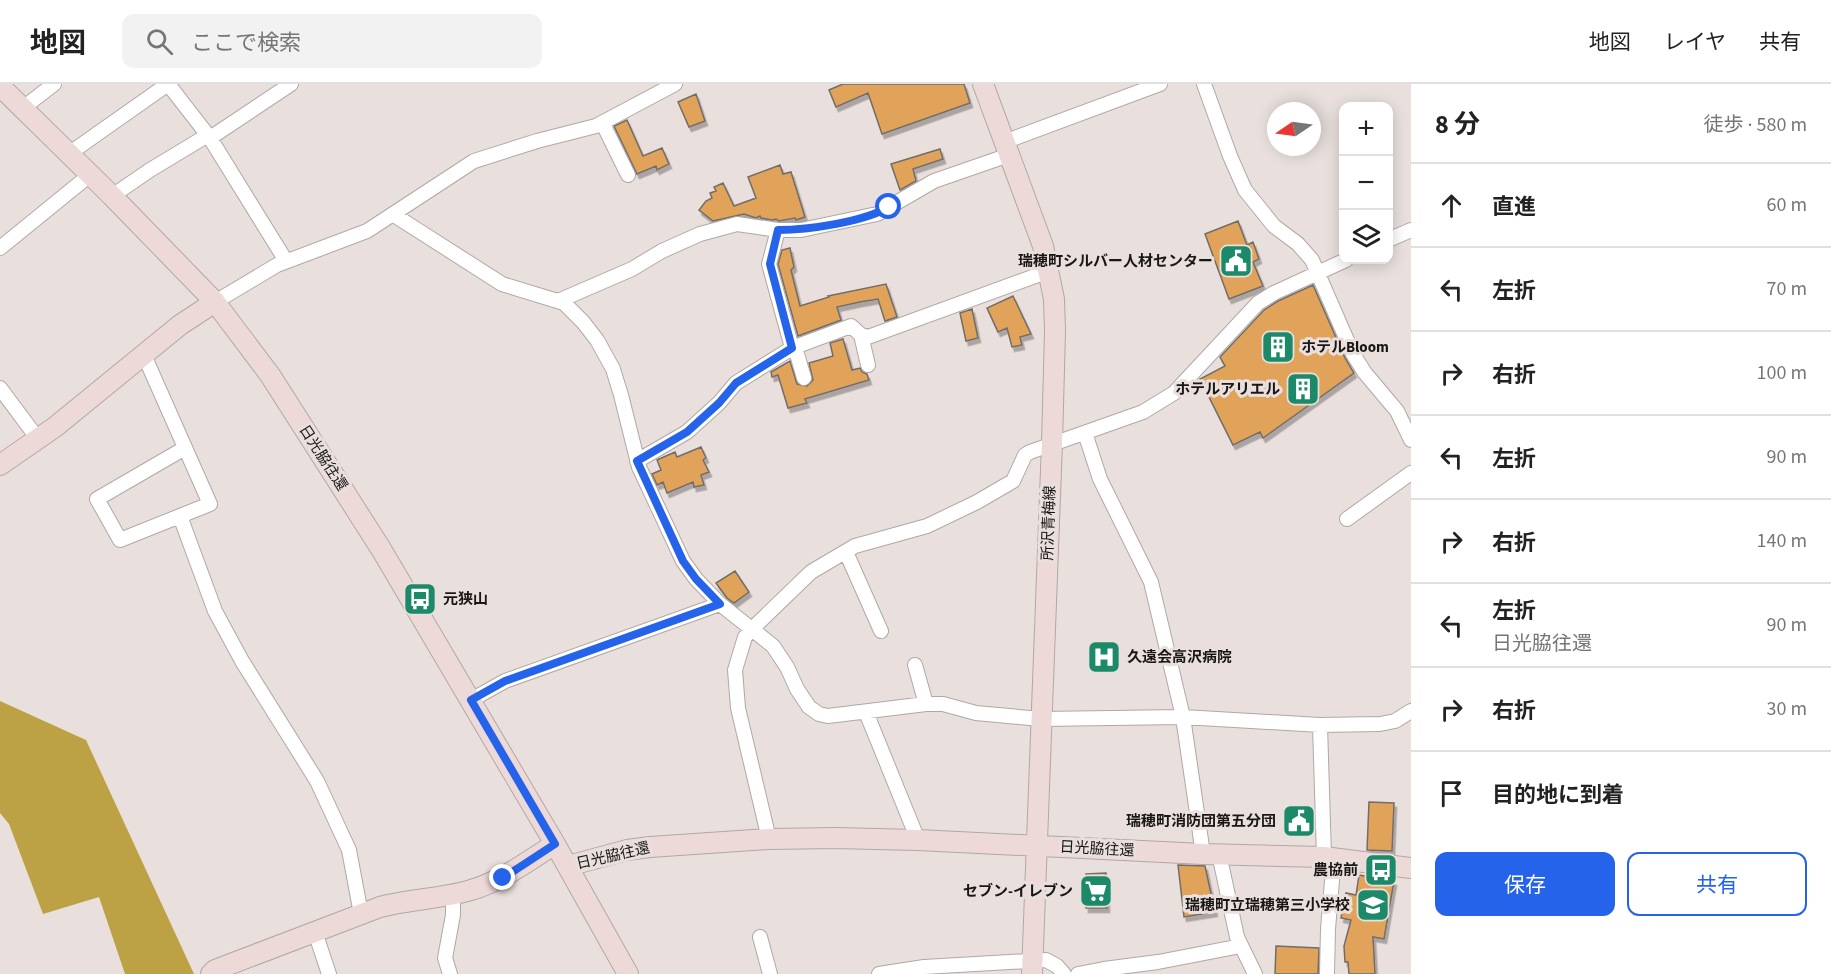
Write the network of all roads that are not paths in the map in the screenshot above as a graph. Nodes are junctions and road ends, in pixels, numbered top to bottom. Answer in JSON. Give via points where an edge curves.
{"nodes":[{"id":1,"x":54,"y":84,"type":"edge"},
{"id":2,"x":291,"y":84,"type":"edge"},
{"id":3,"x":675,"y":84,"type":"edge"},
{"id":4,"x":983,"y":84,"type":"edge"},
{"id":5,"x":1160,"y":84,"type":"edge"},
{"id":6,"x":1204,"y":84,"type":"edge"},
{"id":7,"x":0,"y":86,"type":"edge"},
{"id":8,"x":23,"y":108,"type":"junction"},
{"id":9,"x":603,"y":124,"type":"junction"},
{"id":10,"x":209,"y":137,"type":"junction"},
{"id":11,"x":1007,"y":148,"type":"junction"},
{"id":12,"x":70,"y":153,"type":"junction"},
{"id":13,"x":91,"y":174,"type":"junction"},
{"id":14,"x":628,"y":175,"type":"dead end"},
{"id":15,"x":112,"y":196,"type":"junction"},
{"id":16,"x":394,"y":215,"type":"junction"},
{"id":17,"x":778,"y":230,"type":"junction"},
{"id":18,"x":1411,"y":230,"type":"edge"},
{"id":19,"x":1393,"y":238,"type":"edge"},
{"id":20,"x":0,"y":248,"type":"edge"},
{"id":21,"x":286,"y":261,"type":"junction"},
{"id":22,"x":1339,"y":263,"type":"edge"},
{"id":23,"x":1049,"y":271,"type":"junction"},
{"id":24,"x":1317,"y":273,"type":"junction"},
{"id":25,"x":558,"y":301,"type":"junction"},
{"id":26,"x":215,"y":302,"type":"junction"},
{"id":27,"x":861,"y":335,"type":"junction"},
{"id":28,"x":794,"y":347,"type":"junction"},
{"id":29,"x":144,"y":355,"type":"junction"},
{"id":30,"x":868,"y":365,"type":"dead end"},
{"id":31,"x":804,"y":378,"type":"dead end"},
{"id":32,"x":0,"y":388,"type":"edge"},
{"id":33,"x":1085,"y":433,"type":"junction"},
{"id":34,"x":38,"y":439,"type":"junction"},
{"id":35,"x":1411,"y":440,"type":"edge"},
{"id":36,"x":1052,"y":443,"type":"junction"},
{"id":37,"x":185,"y":448,"type":"junction"},
{"id":38,"x":637,"y":461,"type":"junction"},
{"id":39,"x":0,"y":465,"type":"edge"},
{"id":40,"x":1411,"y":474,"type":"edge"},
{"id":41,"x":180,"y":516,"type":"junction"},
{"id":42,"x":1347,"y":519,"type":"dead end"},
{"id":43,"x":846,"y":552,"type":"junction"},
{"id":44,"x":720,"y":604,"type":"junction"},
{"id":45,"x":752,"y":629,"type":"junction"},
{"id":46,"x":881,"y":631,"type":"dead end"},
{"id":47,"x":915,"y":665,"type":"dead end"},
{"id":48,"x":471,"y":700,"type":"junction"},
{"id":49,"x":926,"y":704,"type":"junction"},
{"id":50,"x":1411,"y":711,"type":"edge"},
{"id":51,"x":866,"y":712,"type":"junction"},
{"id":52,"x":1183,"y":717,"type":"junction"},
{"id":53,"x":1041,"y":719,"type":"junction"},
{"id":54,"x":1320,"y":725,"type":"junction"},
{"id":55,"x":769,"y":839,"type":"junction"},
{"id":56,"x":918,"y":840,"type":"junction"},
{"id":57,"x":555,"y":844,"type":"junction"},
{"id":58,"x":1036,"y":846,"type":"junction"},
{"id":59,"x":1211,"y":854,"type":"junction"},
{"id":60,"x":1329,"y":857,"type":"junction"},
{"id":61,"x":568,"y":866,"type":"junction"},
{"id":62,"x":1411,"y":867,"type":"edge"},
{"id":63,"x":453,"y":894,"type":"junction"},
{"id":64,"x":361,"y":914,"type":"junction"},
{"id":65,"x":315,"y":932,"type":"junction"},
{"id":66,"x":760,"y":937,"type":"dead end"},
{"id":67,"x":1241,"y":946,"type":"junction"},
{"id":68,"x":1032,"y":968,"type":"edge"},
{"id":69,"x":1104,"y":971,"type":"edge"},
{"id":70,"x":211,"y":974,"type":"edge"},
{"id":71,"x":329,"y":974,"type":"edge"},
{"id":72,"x":450,"y":974,"type":"edge"},
{"id":73,"x":628,"y":974,"type":"edge"},
{"id":74,"x":770,"y":974,"type":"edge"},
{"id":75,"x":879,"y":974,"type":"edge"},
{"id":76,"x":1064,"y":974,"type":"edge"},
{"id":77,"x":1078,"y":974,"type":"edge"},
{"id":78,"x":1255,"y":974,"type":"edge"},
{"id":79,"x":1328,"y":974,"type":"edge"}],
"edges":[{"from":1,"to":8,"type":"street"},
{"from":2,"to":10,"type":"street"},
{"from":3,"to":9,"type":"street"},
{"from":4,"to":11,"type":"main road","name":"所沢青梅線"},
{"from":5,"to":11,"type":"street"},
{"from":6,"to":24,"type":"street","via":[[1245,190],[1274,226],[1312,260]]},
{"from":7,"to":8,"type":"main road","name":"日光脇往還"},
{"from":8,"to":12,"type":"main road","name":"日光脇往還"},
{"from":9,"to":14,"type":"street"},
{"from":9,"to":16,"type":"street","via":[[474,161]]},
{"from":10,"to":12,"type":"street","via":[[168,84]]},
{"from":10,"to":15,"type":"street"},
{"from":10,"to":21,"type":"street"},
{"from":11,"to":17,"type":"street","via":[[877,214],[801,230]]},
{"from":11,"to":23,"type":"main road","name":"所沢青梅線"},
{"from":12,"to":13,"type":"main road","name":"日光脇往還"},
{"from":13,"to":15,"type":"main road","name":"日光脇往還"},
{"from":13,"to":20,"type":"street"},
{"from":15,"to":26,"type":"main road","name":"日光脇往還"},
{"from":16,"to":21,"type":"street","via":[[367,231]]},
{"from":16,"to":25,"type":"street","via":[[502,284]]},
{"from":17,"to":25,"type":"street","via":[[737,224],[700,234]]},
{"from":17,"to":28,"type":"street","via":[[770,264]]},
{"from":18,"to":19,"type":"street"},
{"from":21,"to":26,"type":"street"},
{"from":22,"to":24,"type":"street"},
{"from":23,"to":27,"type":"street","via":[[868,337]]},
{"from":23,"to":36,"type":"main road","name":"所沢青梅線","via":[[1055,331]]},
{"from":24,"to":33,"type":"street","via":[[1258,303],[1174,393],[1159,404]]},
{"from":24,"to":35,"type":"street","via":[[1353,354],[1397,411]]},
{"from":25,"to":38,"type":"street","via":[[583,322],[613,369]]},
{"from":26,"to":29,"type":"main road","via":[[180,324]]},
{"from":26,"to":48,"type":"main road","name":"日光脇往還","via":[[270,375]]},
{"from":27,"to":28,"type":"street","via":[[851,326]]},
{"from":27,"to":30,"type":"street"},
{"from":28,"to":31,"type":"street"},
{"from":28,"to":38,"type":"street","via":[[736,383],[687,432]]},
{"from":29,"to":34,"type":"main road"},
{"from":29,"to":37,"type":"street"},
{"from":32,"to":34,"type":"street"},
{"from":33,"to":36,"type":"street"},
{"from":33,"to":52,"type":"street","via":[[1100,479],[1151,582]]},
{"from":34,"to":39,"type":"main road"},
{"from":36,"to":43,"type":"street","via":[[1025,455],[1013,481],[977,502],[927,526]]},
{"from":36,"to":53,"type":"main road","name":"所沢青梅線"},
{"from":37,"to":41,"type":"street","via":[[210,504]]},
{"from":37,"to":41,"type":"street","via":[[97,499],[120,540]]},
{"from":38,"to":44,"type":"street","via":[[683,561]]},
{"from":40,"to":42,"type":"street"},
{"from":41,"to":64,"type":"street","via":[[215,611],[317,781],[349,850]]},
{"from":43,"to":45,"type":"street","via":[[811,572]]},
{"from":43,"to":46,"type":"street"},
{"from":44,"to":45,"type":"street"},
{"from":44,"to":48,"type":"street","via":[[505,681]]},
{"from":45,"to":51,"type":"street","via":[[782,657],[809,707],[828,716]]},
{"from":45,"to":55,"type":"street","via":[[745,636],[735,670],[738,708]]},
{"from":47,"to":49,"type":"street"},
{"from":48,"to":57,"type":"main road","name":"日光脇往還"},
{"from":49,"to":51,"type":"street"},
{"from":49,"to":53,"type":"street"},
{"from":50,"to":54,"type":"street","via":[[1395,721],[1380,724]]},
{"from":51,"to":56,"type":"street"},
{"from":52,"to":53,"type":"street"},
{"from":52,"to":54,"type":"street"},
{"from":52,"to":59,"type":"street"},
{"from":53,"to":58,"type":"main road","name":"所沢青梅線"},
{"from":54,"to":60,"type":"street"},
{"from":55,"to":56,"type":"main road","name":"日光脇往還"},
{"from":55,"to":61,"type":"main road","name":"日光脇往還","via":[[627,850]]},
{"from":56,"to":58,"type":"main road","name":"日光脇往還"},
{"from":57,"to":61,"type":"main road","name":"日光脇往還"},
{"from":57,"to":63,"type":"main road","via":[[503,878]]},
{"from":58,"to":59,"type":"main road","name":"日光脇往還"},
{"from":58,"to":68,"type":"main road","name":"所沢青梅線"},
{"from":59,"to":60,"type":"main road","name":"日光脇往還"},
{"from":59,"to":67,"type":"street"},
{"from":60,"to":62,"type":"main road","name":"日光脇往還"},
{"from":60,"to":79,"type":"street"},
{"from":61,"to":73,"type":"main road"},
{"from":63,"to":64,"type":"main road","via":[[403,900]]},
{"from":63,"to":72,"type":"street","via":[[445,958]]},
{"from":64,"to":65,"type":"main road"},
{"from":65,"to":70,"type":"main road"},
{"from":65,"to":71,"type":"street"},
{"from":66,"to":74,"type":"street"},
{"from":67,"to":69,"type":"street"},
{"from":67,"to":78,"type":"street"},
{"from":68,"to":75,"type":"street","via":[[922,967]]},
{"from":68,"to":76,"type":"street","via":[[1046,960]]},
{"from":69,"to":77,"type":"street"}]}
